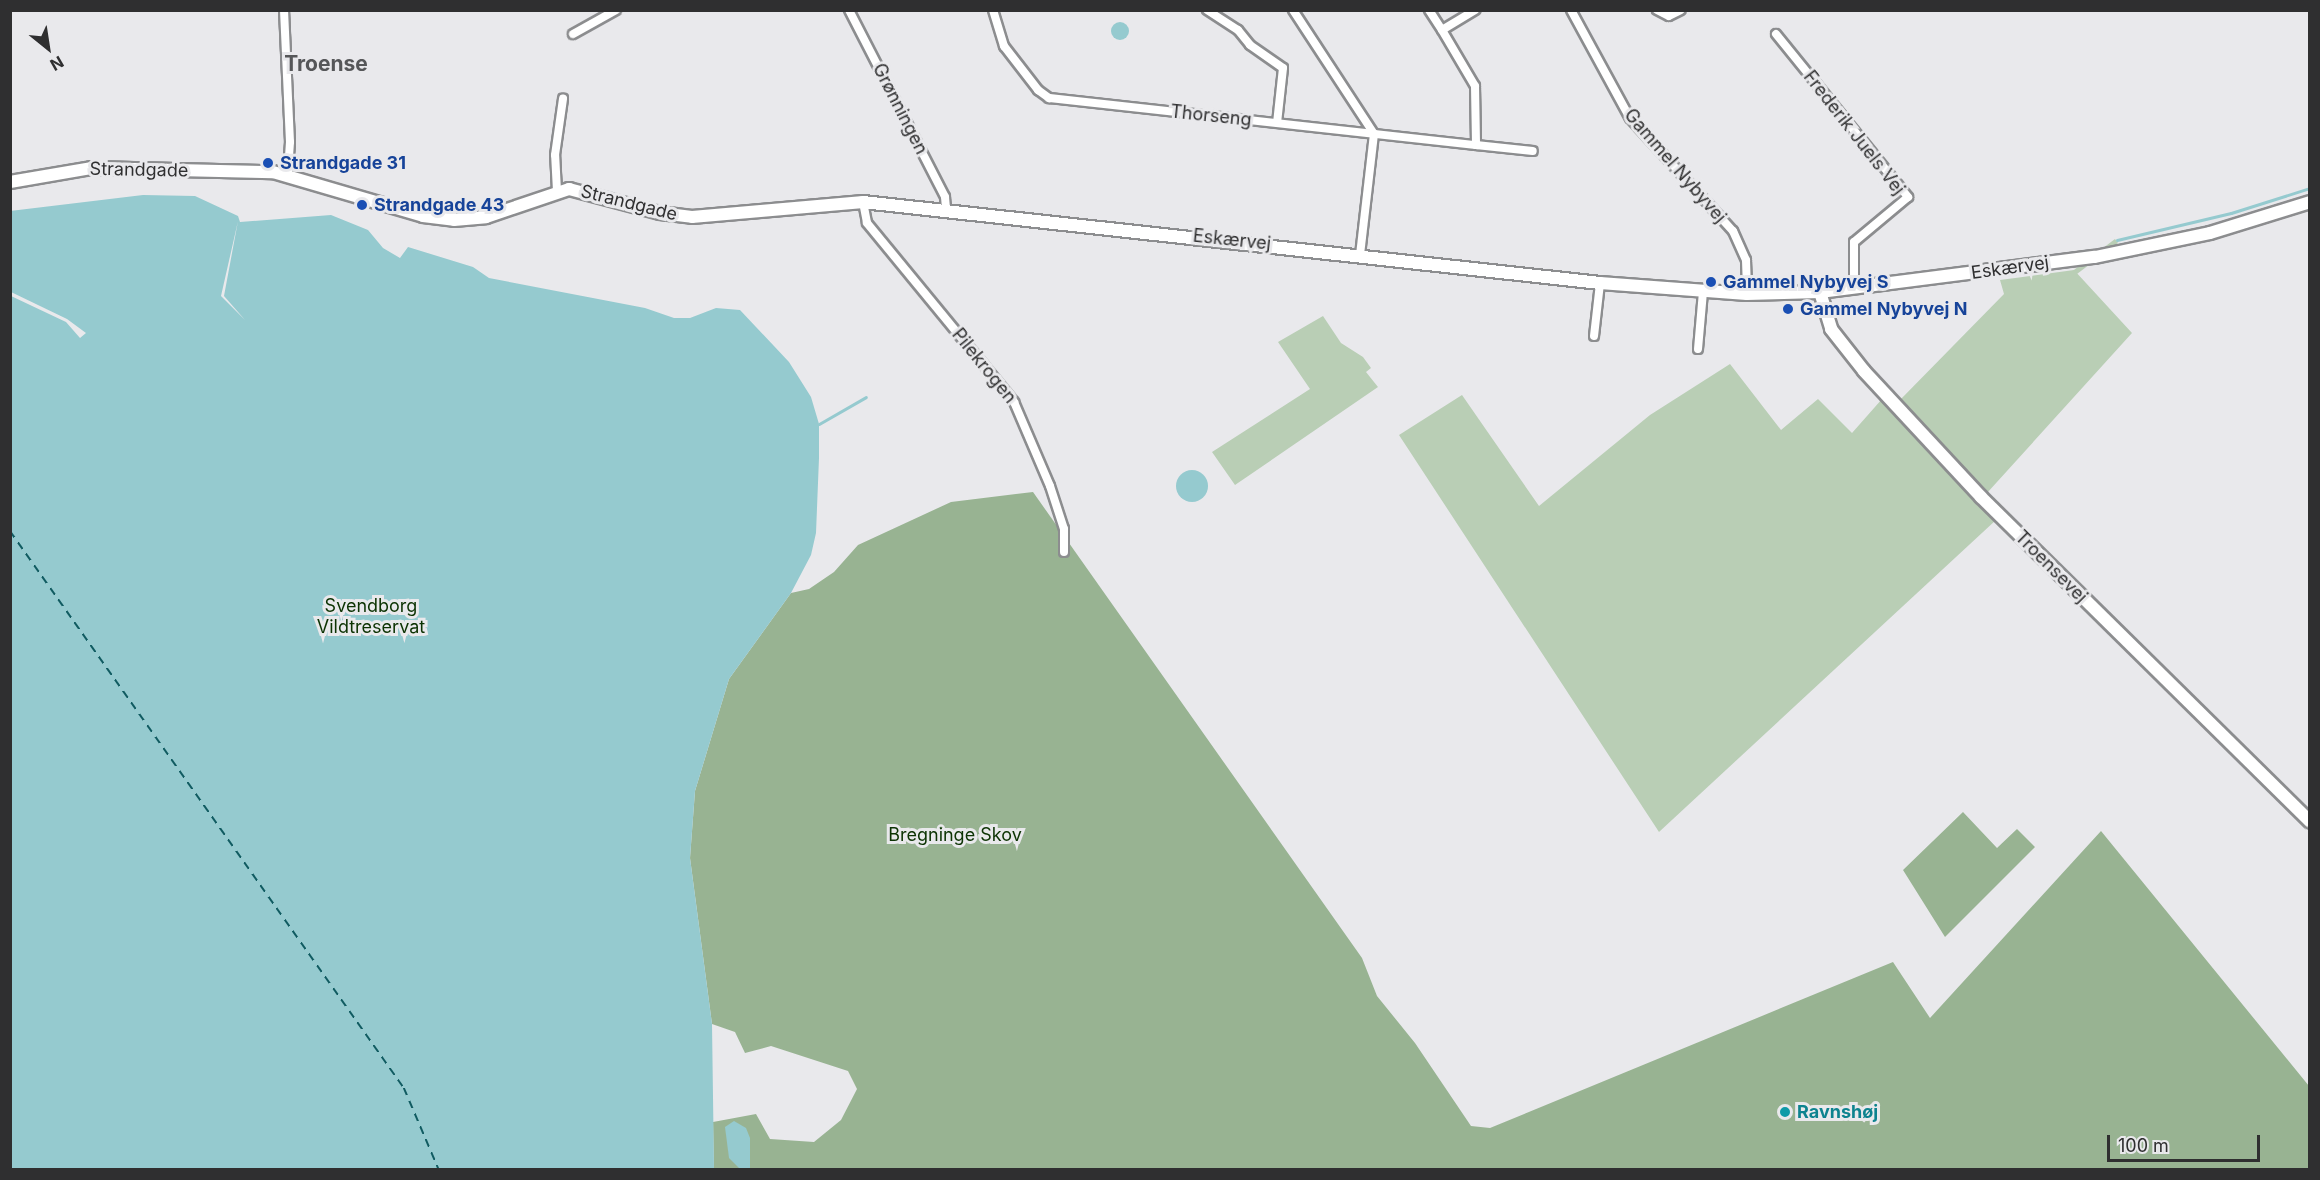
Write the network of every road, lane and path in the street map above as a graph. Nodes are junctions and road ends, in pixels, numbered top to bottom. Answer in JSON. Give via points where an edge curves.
{"nodes":[{"id":1,"x":284,"y":10,"type":"edge"},
{"id":2,"x":616,"y":10,"type":"edge"},
{"id":3,"x":849,"y":10,"type":"edge"},
{"id":4,"x":993,"y":10,"type":"edge"},
{"id":5,"x":1207,"y":10,"type":"edge"},
{"id":6,"x":1293,"y":10,"type":"edge"},
{"id":7,"x":1429,"y":10,"type":"edge"},
{"id":8,"x":1475,"y":10,"type":"edge"},
{"id":9,"x":1571,"y":10,"type":"edge"},
{"id":10,"x":1657,"y":10,"type":"edge"},
{"id":11,"x":1681,"y":10,"type":"edge"},
{"id":12,"x":1442,"y":30,"type":"junction"},
{"id":13,"x":573,"y":34,"type":"dead end"},
{"id":14,"x":1776,"y":34,"type":"dead end"},
{"id":15,"x":563,"y":99,"type":"dead end"},
{"id":16,"x":1277,"y":123,"type":"junction"},
{"id":17,"x":1374,"y":134,"type":"junction"},
{"id":18,"x":1476,"y":145,"type":"junction"},
{"id":19,"x":1533,"y":151,"type":"dead end"},
{"id":20,"x":288,"y":174,"type":"junction"},
{"id":21,"x":10,"y":182,"type":"edge"},
{"id":22,"x":557,"y":191,"type":"junction"},
{"id":23,"x":863,"y":202,"type":"junction"},
{"id":24,"x":2310,"y":202,"type":"edge"},
{"id":25,"x":946,"y":209,"type":"junction"},
{"id":26,"x":1360,"y":255,"type":"junction"},
{"id":27,"x":1600,"y":283,"type":"junction"},
{"id":28,"x":1854,"y":288,"type":"junction"},
{"id":29,"x":1703,"y":292,"type":"junction"},
{"id":30,"x":1820,"y":292,"type":"junction"},
{"id":31,"x":1747,"y":294,"type":"junction"},
{"id":32,"x":1594,"y":336,"type":"dead end"},
{"id":33,"x":1698,"y":349,"type":"dead end"},
{"id":34,"x":1064,"y":552,"type":"dead end"},
{"id":35,"x":2310,"y":822,"type":"edge"}],
"edges":[{"from":1,"to":20,"type":"street"},
{"from":2,"to":13,"type":"street"},
{"from":3,"to":25,"type":"street","name":"Grønningen","via":[[945,197]]},
{"from":4,"to":16,"type":"street","name":"Thorseng","via":[[1004,46],[1038,90],[1049,98]]},
{"from":5,"to":16,"type":"street","via":[[1283,68]]},
{"from":6,"to":17,"type":"street"},
{"from":7,"to":12,"type":"street"},
{"from":8,"to":12,"type":"street"},
{"from":9,"to":31,"type":"street","name":"Gammel Nybyvej","via":[[1630,118],[1733,231],[1746,260]]},
{"from":10,"to":11,"type":"street","via":[[1669,16]]},
{"from":12,"to":18,"type":"street","via":[[1475,86]]},
{"from":14,"to":28,"type":"street","name":"Frederik Juels Vej","via":[[1908,197],[1854,242]]},
{"from":15,"to":22,"type":"street","via":[[555,155]]},
{"from":16,"to":17,"type":"street","name":"Thorseng"},
{"from":17,"to":18,"type":"street","name":"Thorseng"},
{"from":17,"to":26,"type":"street"},
{"from":18,"to":19,"type":"street","name":"Thorseng"},
{"from":20,"to":21,"type":"street","name":"Strandgade","via":[[91,168]]},
{"from":20,"to":22,"type":"street","name":"Strandgade","via":[[444,220],[486,217]]},
{"from":22,"to":23,"type":"street","name":"Strandgade","via":[[582,190],[660,213],[704,218],[822,203]]},
{"from":23,"to":25,"type":"street","name":"Eskærvej"},
{"from":23,"to":34,"type":"street","name":"Pilekrogen","via":[[867,223],[1014,402],[1050,486],[1064,529]]},
{"from":24,"to":28,"type":"street","name":"Eskærvej","via":[[2235,226],[2140,249]]},
{"from":25,"to":26,"type":"street","name":"Eskærvej"},
{"from":26,"to":27,"type":"street","name":"Eskærvej"},
{"from":27,"to":29,"type":"street","name":"Eskærvej"},
{"from":27,"to":32,"type":"street"},
{"from":28,"to":30,"type":"street","name":"Eskærvej"},
{"from":29,"to":31,"type":"street","name":"Eskærvej"},
{"from":29,"to":33,"type":"street"},
{"from":30,"to":31,"type":"street","name":"Eskærvej"},
{"from":30,"to":35,"type":"street","name":"Troensevej","via":[[1831,329],[1864,371],[1981,497]]}]}
